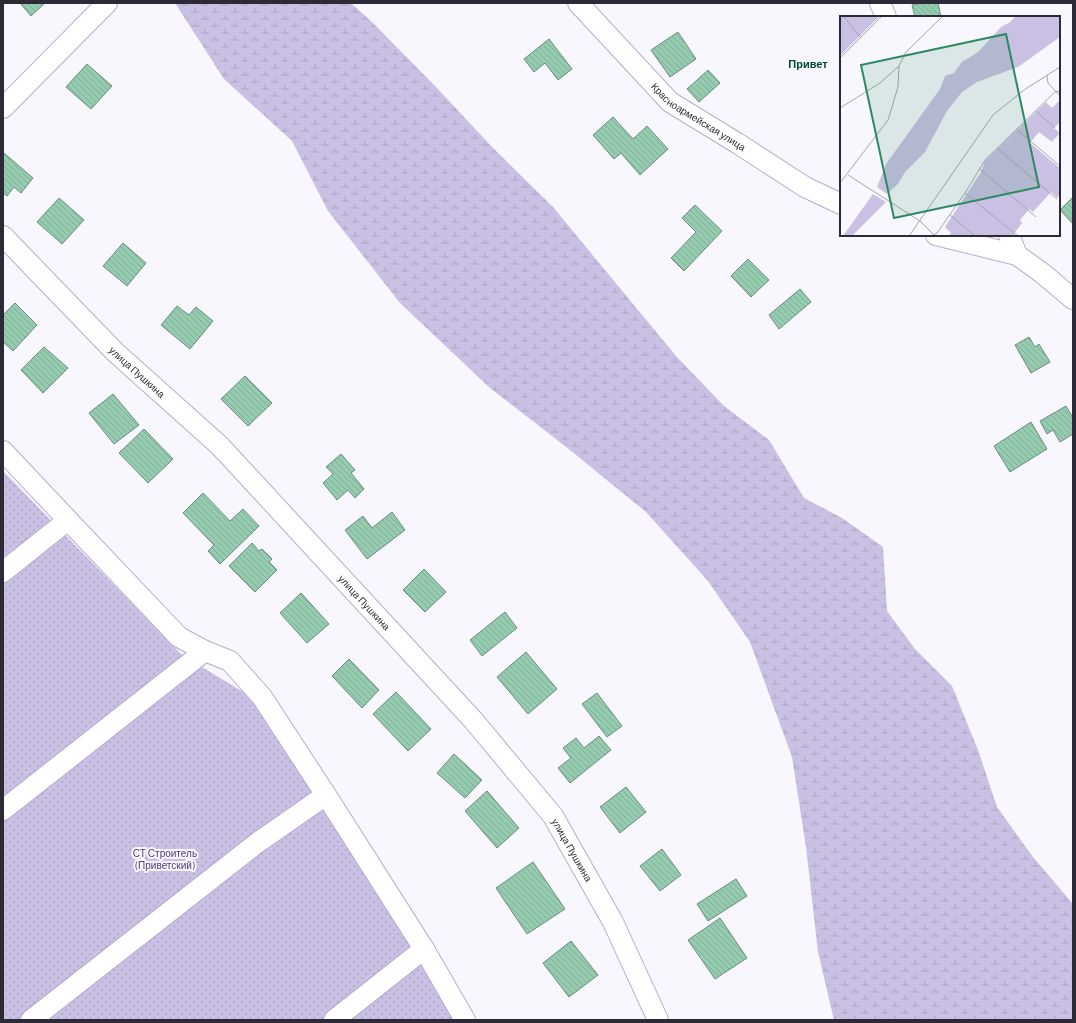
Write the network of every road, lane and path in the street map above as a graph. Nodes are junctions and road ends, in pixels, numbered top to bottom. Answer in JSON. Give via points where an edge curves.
{"nodes":[{"id":1,"x":107,"y":3,"type":"edge"},
{"id":2,"x":578,"y":3,"type":"edge"},
{"id":3,"x":880,"y":3,"type":"edge"},
{"id":4,"x":886,"y":16,"type":"edge"},
{"id":5,"x":3,"y":108,"type":"edge"},
{"id":6,"x":840,"y":204,"type":"edge"},
{"id":7,"x":3,"y":236,"type":"edge"},
{"id":8,"x":940,"y":236,"type":"edge"},
{"id":9,"x":1009,"y":236,"type":"edge"},
{"id":10,"x":1017,"y":255,"type":"junction"},
{"id":11,"x":1073,"y":299,"type":"edge"},
{"id":12,"x":3,"y":451,"type":"edge"},
{"id":13,"x":68,"y":520,"type":"junction"},
{"id":14,"x":3,"y":572,"type":"edge"},
{"id":15,"x":206,"y":651,"type":"junction"},
{"id":16,"x":326,"y":794,"type":"junction"},
{"id":17,"x":3,"y":810,"type":"edge"},
{"id":18,"x":424,"y":949,"type":"junction"},
{"id":19,"x":31,"y":1020,"type":"edge"},
{"id":20,"x":334,"y":1020,"type":"edge"},
{"id":21,"x":465,"y":1020,"type":"edge"},
{"id":22,"x":658,"y":1020,"type":"edge"}],
"edges":[{"from":1,"to":5,"type":"street"},
{"from":2,"to":6,"type":"street","name":"Красноармейская улица","via":[[670,102],[805,187]]},
{"from":3,"to":4,"type":"street"},
{"from":7,"to":22,"type":"street","name":"улица Пушкина","via":[[115,352],[220,446],[474,721],[544,804],[554,816],[613,922]]},
{"from":8,"to":10,"type":"street"},
{"from":9,"to":10,"type":"street"},
{"from":10,"to":11,"type":"street"},
{"from":12,"to":13,"type":"street"},
{"from":13,"to":14,"type":"street"},
{"from":13,"to":15,"type":"street","via":[[179,636]]},
{"from":15,"to":16,"type":"street","via":[[230,661],[262,697]]},
{"from":15,"to":17,"type":"street"},
{"from":16,"to":18,"type":"street"},
{"from":16,"to":19,"type":"street","via":[[257,843]]},
{"from":18,"to":20,"type":"street"},
{"from":18,"to":21,"type":"street"}]}
